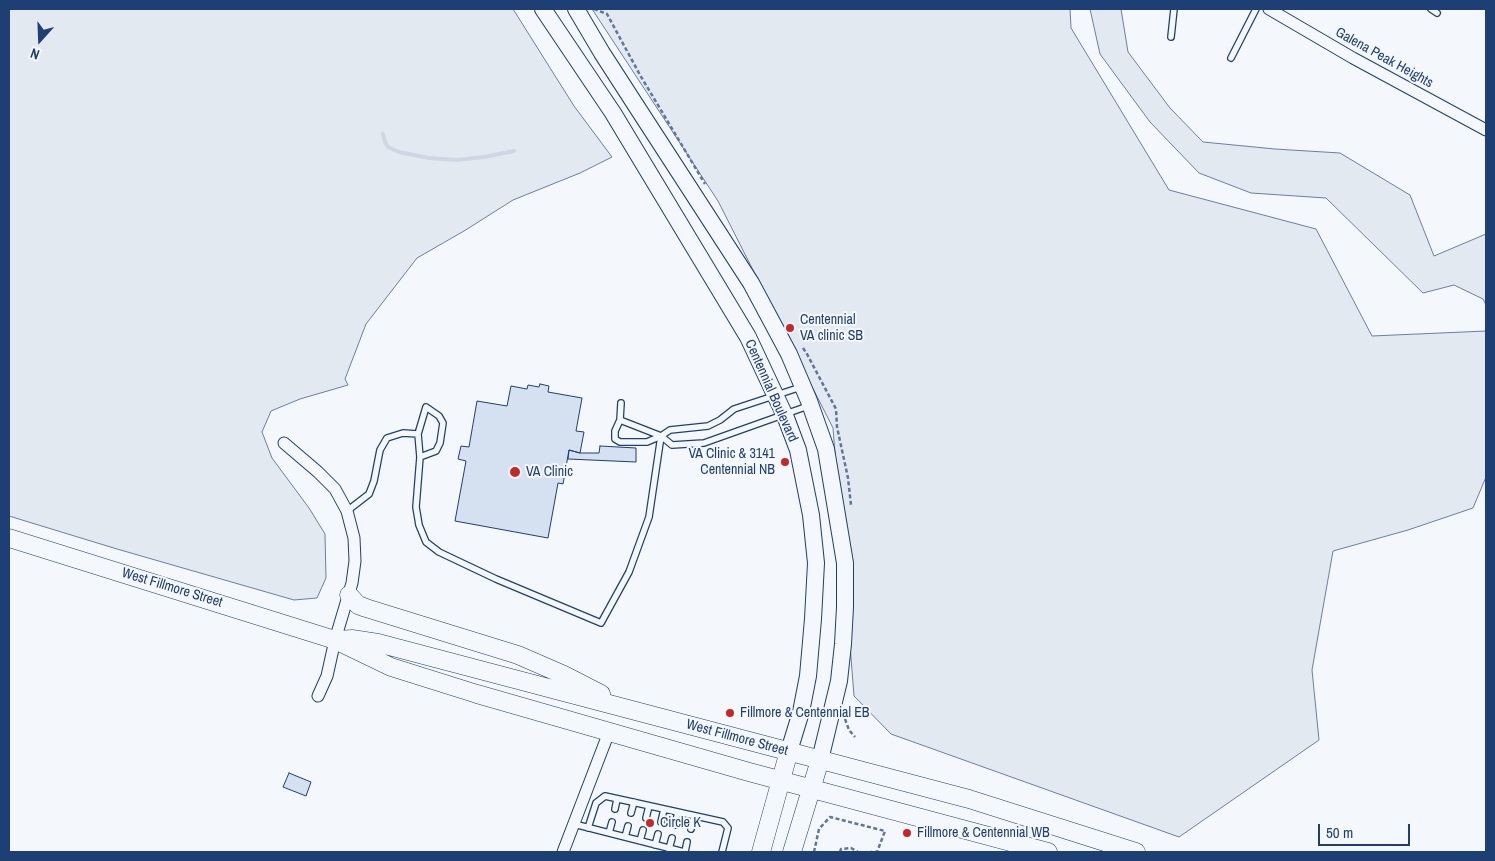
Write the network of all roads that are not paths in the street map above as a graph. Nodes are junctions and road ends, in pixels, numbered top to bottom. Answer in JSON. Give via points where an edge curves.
{"nodes":[{"id":1,"x":543,"y":9,"type":"edge"},
{"id":2,"x":576,"y":9,"type":"edge"},
{"id":3,"x":1174,"y":9,"type":"edge"},
{"id":4,"x":1256,"y":9,"type":"edge"},
{"id":5,"x":1269,"y":9,"type":"edge"},
{"id":6,"x":1431,"y":9,"type":"edge"},
{"id":7,"x":1437,"y":13,"type":"dead end"},
{"id":8,"x":1171,"y":37,"type":"dead end"},
{"id":9,"x":602,"y":53,"type":"junction"},
{"id":10,"x":1232,"y":58,"type":"dead end"},
{"id":11,"x":582,"y":67,"type":"junction"},
{"id":12,"x":1486,"y":130,"type":"edge"},
{"id":13,"x":803,"y":386,"type":"junction"},
{"id":14,"x":775,"y":395,"type":"junction"},
{"id":15,"x":621,"y":402,"type":"dead end"},
{"id":16,"x":810,"y":405,"type":"junction"},
{"id":17,"x":784,"y":414,"type":"junction"},
{"id":18,"x":620,"y":420,"type":"junction"},
{"id":19,"x":418,"y":434,"type":"junction"},
{"id":20,"x":661,"y":436,"type":"junction"},
{"id":21,"x":284,"y":443,"type":"dead end"},
{"id":22,"x":420,"y":456,"type":"junction"},
{"id":23,"x":347,"y":511,"type":"junction"},
{"id":24,"x":9,"y":538,"type":"edge"},
{"id":25,"x":349,"y":596,"type":"junction"},
{"id":26,"x":335,"y":640,"type":"junction"},
{"id":27,"x":318,"y":696,"type":"dead end"},
{"id":28,"x":633,"y":710,"type":"junction"},
{"id":29,"x":609,"y":732,"type":"junction"},
{"id":30,"x":789,"y":751,"type":"junction"},
{"id":31,"x":820,"y":760,"type":"junction"},
{"id":32,"x":781,"y":780,"type":"junction"},
{"id":33,"x":812,"y":789,"type":"junction"},
{"id":34,"x":617,"y":799,"type":"junction"},
{"id":35,"x":634,"y":802,"type":"junction"},
{"id":36,"x":649,"y":806,"type":"junction"},
{"id":37,"x":615,"y":809,"type":"dead end"},
{"id":38,"x":664,"y":809,"type":"junction"},
{"id":39,"x":678,"y":812,"type":"junction"},
{"id":40,"x":631,"y":813,"type":"dead end"},
{"id":41,"x":694,"y":816,"type":"junction"},
{"id":42,"x":646,"y":818,"type":"dead end"},
{"id":43,"x":612,"y":822,"type":"dead end"},
{"id":44,"x":661,"y":822,"type":"dead end"},
{"id":45,"x":574,"y":824,"type":"junction"},
{"id":46,"x":675,"y":825,"type":"dead end"},
{"id":47,"x":628,"y":826,"type":"dead end"},
{"id":48,"x":588,"y":828,"type":"junction"},
{"id":49,"x":690,"y":829,"type":"dead end"},
{"id":50,"x":643,"y":830,"type":"dead end"},
{"id":51,"x":609,"y":833,"type":"junction"},
{"id":52,"x":658,"y":834,"type":"dead end"},
{"id":53,"x":625,"y":837,"type":"junction"},
{"id":54,"x":672,"y":838,"type":"dead end"},
{"id":55,"x":640,"y":841,"type":"junction"},
{"id":56,"x":687,"y":842,"type":"dead end"},
{"id":57,"x":655,"y":845,"type":"junction"},
{"id":58,"x":669,"y":849,"type":"junction"},
{"id":59,"x":563,"y":852,"type":"edge"},
{"id":60,"x":684,"y":852,"type":"edge"},
{"id":61,"x":722,"y":852,"type":"edge"},
{"id":62,"x":761,"y":852,"type":"edge"},
{"id":63,"x":792,"y":852,"type":"edge"},
{"id":64,"x":1048,"y":852,"type":"edge"},
{"id":65,"x":1136,"y":852,"type":"edge"}],
"edges":[{"from":1,"to":11,"type":"main road","name":"Centennial Boulevard"},
{"from":2,"to":9,"type":"main road","name":"Centennial Boulevard"},
{"from":3,"to":8,"type":"lane"},
{"from":4,"to":10,"type":"lane"},
{"from":5,"to":12,"type":"street","name":"Galena Peak Heights"},
{"from":6,"to":7,"type":"lane"},
{"from":9,"to":11,"type":"main road"},
{"from":9,"to":13,"type":"main road","name":"Centennial Boulevard","via":[[751,283]]},
{"from":11,"to":14,"type":"main road","name":"Centennial Boulevard","via":[[748,337]]},
{"from":13,"to":14,"type":"lane"},
{"from":13,"to":16,"type":"main road","name":"Centennial Boulevard"},
{"from":14,"to":17,"type":"main road","name":"Centennial Boulevard"},
{"from":14,"to":20,"type":"lane","via":[[734,408],[708,426],[670,430]]},
{"from":15,"to":18,"type":"lane"},
{"from":16,"to":17,"type":"lane"},
{"from":16,"to":31,"type":"main road","name":"Centennial Boulevard","via":[[826,449],[845,563],[844,644],[839,681]]},
{"from":17,"to":20,"type":"lane","via":[[704,443],[672,445]]},
{"from":17,"to":30,"type":"main road","name":"Centennial Boulevard","via":[[801,461],[816,563],[808,676]]},
{"from":18,"to":20,"type":"lane"},
{"from":18,"to":20,"type":"lane","via":[[614,431],[615,439],[620,442],[647,442]]},
{"from":19,"to":22,"type":"lane"},
{"from":19,"to":22,"type":"lane","via":[[426,407],[439,416],[442,423],[440,443],[436,450]]},
{"from":19,"to":23,"type":"lane","via":[[403,433],[387,438],[380,450],[369,494]]},
{"from":20,"to":22,"type":"lane","via":[[648,517],[629,572],[602,623],[496,579],[439,552],[426,542],[416,507]]},
{"from":21,"to":23,"type":"street","via":[[335,489]]},
{"from":23,"to":25,"type":"street","via":[[356,552]]},
{"from":24,"to":26,"type":"main road","name":"West Fillmore Street"},
{"from":25,"to":26,"type":"street"},
{"from":25,"to":28,"type":"main road","via":[[358,605],[373,611],[518,656]]},
{"from":26,"to":27,"type":"street","via":[[327,676]]},
{"from":26,"to":28,"type":"main road","name":"West Fillmore Street","via":[[378,643]]},
{"from":26,"to":29,"type":"main road","name":"West Fillmore Street","via":[[391,666]]},
{"from":28,"to":30,"type":"main road","name":"West Fillmore Street"},
{"from":29,"to":32,"type":"main road","name":"West Fillmore Street"},
{"from":29,"to":45,"type":"street"},
{"from":30,"to":31,"type":"main road","name":"West Fillmore Street"},
{"from":30,"to":32,"type":"main road","name":"Centennial Boulevard"},
{"from":31,"to":33,"type":"main road","name":"Centennial Boulevard"},
{"from":31,"to":65,"type":"main road","name":"West Fillmore Street","via":[[969,799]]},
{"from":32,"to":33,"type":"main road","name":"West Fillmore Street"},
{"from":32,"to":62,"type":"main road","name":"Centennial Boulevard"},
{"from":33,"to":63,"type":"main road","name":"Centennial Boulevard"},
{"from":33,"to":64,"type":"main road","name":"West Fillmore Street"},
{"from":34,"to":35,"type":"lane"},
{"from":34,"to":37,"type":"lane"},
{"from":34,"to":48,"type":"lane","via":[[605,796],[596,803]]},
{"from":35,"to":36,"type":"lane"},
{"from":35,"to":40,"type":"lane"},
{"from":36,"to":38,"type":"lane"},
{"from":36,"to":42,"type":"lane"},
{"from":38,"to":39,"type":"lane"},
{"from":38,"to":44,"type":"lane"},
{"from":39,"to":41,"type":"lane"},
{"from":39,"to":46,"type":"lane"},
{"from":41,"to":49,"type":"lane"},
{"from":41,"to":61,"type":"lane","via":[[723,822],[728,828]]},
{"from":43,"to":51,"type":"lane"},
{"from":45,"to":48,"type":"lane"},
{"from":45,"to":59,"type":"street"},
{"from":47,"to":53,"type":"lane"},
{"from":48,"to":51,"type":"lane"},
{"from":50,"to":55,"type":"lane"},
{"from":51,"to":53,"type":"lane"},
{"from":52,"to":57,"type":"lane"},
{"from":53,"to":55,"type":"lane"},
{"from":54,"to":58,"type":"lane"},
{"from":55,"to":57,"type":"lane"},
{"from":56,"to":60,"type":"lane"},
{"from":57,"to":58,"type":"lane"},
{"from":58,"to":60,"type":"lane"}]}
